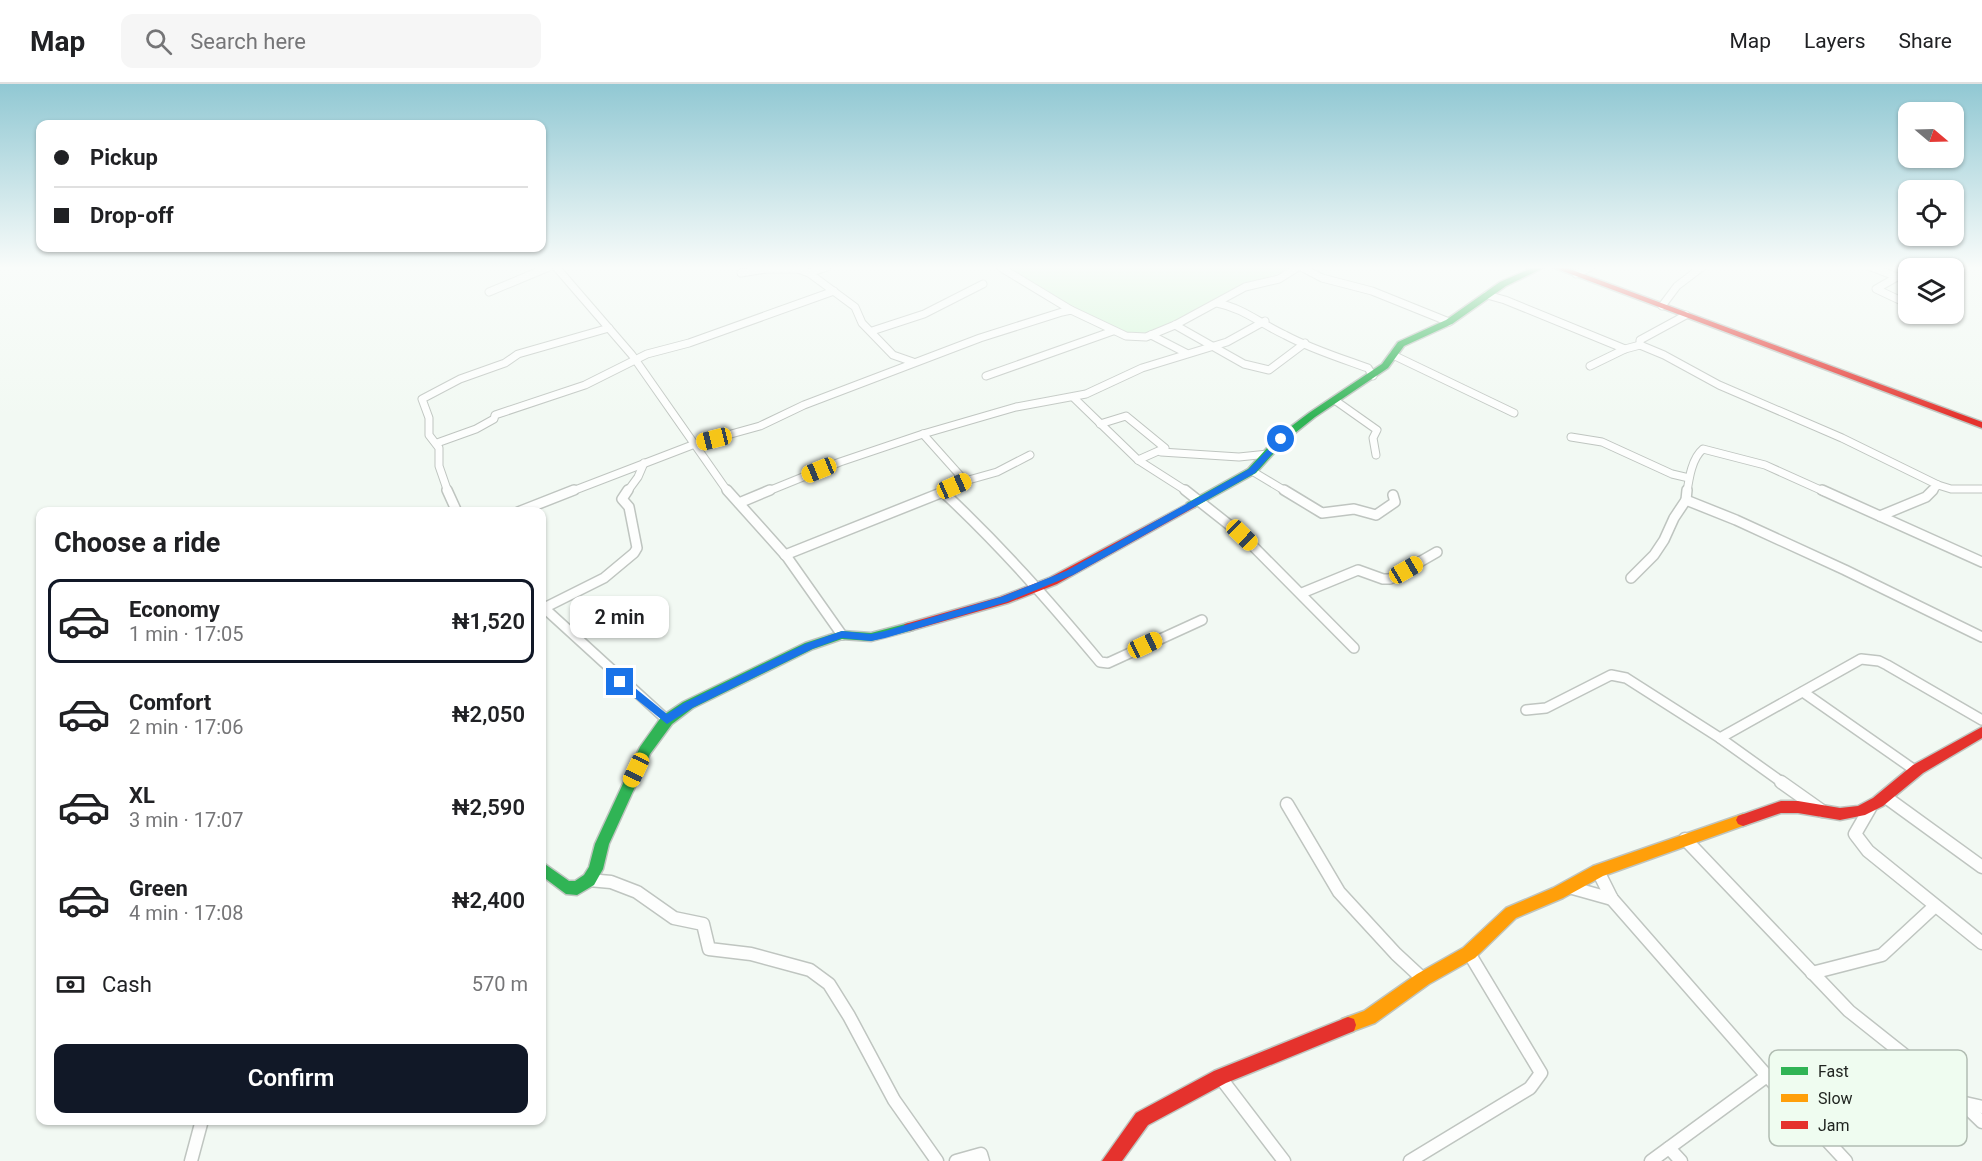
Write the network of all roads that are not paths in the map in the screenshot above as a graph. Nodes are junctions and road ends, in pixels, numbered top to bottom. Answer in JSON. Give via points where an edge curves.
{"nodes":[{"id":1,"x":600,"y":317,"type":"edge"},
{"id":2,"x":761,"y":317,"type":"edge"},
{"id":3,"x":859,"y":317,"type":"edge"},
{"id":4,"x":914,"y":317,"type":"edge"},
{"id":5,"x":1047,"y":317,"type":"edge"},
{"id":6,"x":1086,"y":317,"type":"edge"},
{"id":7,"x":1190,"y":317,"type":"edge"},
{"id":8,"x":1257,"y":317,"type":"edge"},
{"id":9,"x":1437,"y":317,"type":"edge"},
{"id":10,"x":1456,"y":317,"type":"edge"},
{"id":11,"x":1547,"y":317,"type":"edge"},
{"id":12,"x":1681,"y":317,"type":"edge"},
{"id":13,"x":1692,"y":317,"type":"edge"},
{"id":14,"x":1265,"y":321,"type":"junction"},
{"id":15,"x":1449,"y":322,"type":"junction"},
{"id":16,"x":1175,"y":325,"type":"junction"},
{"id":17,"x":609,"y":328,"type":"junction"},
{"id":18,"x":872,"y":331,"type":"junction"},
{"id":19,"x":1113,"y":331,"type":"junction"},
{"id":20,"x":1152,"y":335,"type":"junction"},
{"id":21,"x":1305,"y":343,"type":"junction"},
{"id":22,"x":1640,"y":345,"type":"junction"},
{"id":23,"x":1215,"y":346,"type":"junction"},
{"id":24,"x":1625,"y":349,"type":"junction"},
{"id":25,"x":1186,"y":353,"type":"junction"},
{"id":26,"x":1393,"y":355,"type":"junction"},
{"id":27,"x":637,"y":361,"type":"junction"},
{"id":28,"x":915,"y":363,"type":"junction"},
{"id":29,"x":1590,"y":366,"type":"dead end"},
{"id":30,"x":986,"y":376,"type":"dead end"},
{"id":31,"x":1373,"y":376,"type":"junction"},
{"id":32,"x":1072,"y":397,"type":"junction"},
{"id":33,"x":1336,"y":401,"type":"junction"},
{"id":34,"x":1514,"y":413,"type":"dead end"},
{"id":35,"x":1100,"y":424,"type":"junction"},
{"id":36,"x":1982,"y":425,"type":"edge"},
{"id":37,"x":923,"y":434,"type":"junction"},
{"id":38,"x":1571,"y":437,"type":"dead end"},
{"id":39,"x":437,"y":443,"type":"junction"},
{"id":40,"x":695,"y":444,"type":"junction"},
{"id":41,"x":1161,"y":452,"type":"junction"},
{"id":42,"x":1268,"y":454,"type":"junction"},
{"id":43,"x":1030,"y":455,"type":"dead end"},
{"id":44,"x":1376,"y":456,"type":"dead end"},
{"id":45,"x":1138,"y":460,"type":"junction"},
{"id":46,"x":644,"y":463,"type":"junction"},
{"id":47,"x":1252,"y":471,"type":"junction"},
{"id":48,"x":1689,"y":478,"type":"junction"},
{"id":49,"x":965,"y":481,"type":"junction"},
{"id":50,"x":1938,"y":485,"type":"junction"},
{"id":51,"x":1982,"y":489,"type":"edge"},
{"id":52,"x":943,"y":492,"type":"junction"},
{"id":53,"x":1392,"y":495,"type":"dead end"},
{"id":54,"x":1198,"y":499,"type":"junction"},
{"id":55,"x":1686,"y":500,"type":"junction"},
{"id":56,"x":739,"y":503,"type":"junction"},
{"id":57,"x":453,"y":507,"type":"edge"},
{"id":58,"x":531,"y":507,"type":"edge"},
{"id":59,"x":1880,"y":516,"type":"junction"},
{"id":60,"x":1437,"y":552,"type":"dead end"},
{"id":61,"x":785,"y":555,"type":"junction"},
{"id":62,"x":1982,"y":562,"type":"edge"},
{"id":63,"x":1631,"y":578,"type":"dead end"},
{"id":64,"x":1038,"y":587,"type":"junction"},
{"id":65,"x":1302,"y":593,"type":"junction"},
{"id":66,"x":546,"y":606,"type":"edge"},
{"id":67,"x":546,"y":610,"type":"edge"},
{"id":68,"x":1202,"y":620,"type":"dead end"},
{"id":69,"x":842,"y":635,"type":"junction"},
{"id":70,"x":1982,"y":636,"type":"edge"},
{"id":71,"x":1354,"y":648,"type":"dead end"},
{"id":72,"x":1803,"y":692,"type":"junction"},
{"id":73,"x":1526,"y":710,"type":"dead end"},
{"id":74,"x":667,"y":720,"type":"junction"},
{"id":75,"x":1982,"y":720,"type":"edge"},
{"id":76,"x":1982,"y":732,"type":"edge"},
{"id":77,"x":1720,"y":738,"type":"junction"},
{"id":78,"x":1916,"y":771,"type":"junction"},
{"id":79,"x":1887,"y":798,"type":"junction"},
{"id":80,"x":1287,"y":804,"type":"dead end"},
{"id":81,"x":1870,"y":808,"type":"junction"},
{"id":82,"x":1822,"y":811,"type":"junction"},
{"id":83,"x":1685,"y":839,"type":"junction"},
{"id":84,"x":1982,"y":867,"type":"edge"},
{"id":85,"x":546,"y":871,"type":"edge"},
{"id":86,"x":1598,"y":871,"type":"junction"},
{"id":87,"x":589,"y":880,"type":"junction"},
{"id":88,"x":1569,"y":887,"type":"junction"},
{"id":89,"x":1612,"y":899,"type":"junction"},
{"id":90,"x":1935,"y":906,"type":"junction"},
{"id":91,"x":1982,"y":943,"type":"edge"},
{"id":92,"x":1469,"y":953,"type":"junction"},
{"id":93,"x":1812,"y":974,"type":"junction"},
{"id":94,"x":1423,"y":980,"type":"junction"},
{"id":95,"x":1897,"y":1050,"type":"edge"},
{"id":96,"x":1767,"y":1076,"type":"joint"},
{"id":97,"x":1220,"y":1077,"type":"junction"},
{"id":98,"x":1967,"y":1103,"type":"edge"},
{"id":99,"x":1967,"y":1105,"type":"edge"},
{"id":100,"x":1982,"y":1107,"type":"edge"},
{"id":101,"x":1982,"y":1122,"type":"edge"},
{"id":102,"x":201,"y":1125,"type":"edge"},
{"id":103,"x":1832,"y":1146,"type":"edge"},
{"id":104,"x":1669,"y":1148,"type":"junction"},
{"id":105,"x":191,"y":1161,"type":"edge"},
{"id":106,"x":937,"y":1161,"type":"edge"},
{"id":107,"x":956,"y":1161,"type":"edge"},
{"id":108,"x":983,"y":1161,"type":"edge"},
{"id":109,"x":1111,"y":1161,"type":"edge"},
{"id":110,"x":1284,"y":1161,"type":"edge"},
{"id":111,"x":1410,"y":1161,"type":"edge"},
{"id":112,"x":1651,"y":1161,"type":"edge"},
{"id":113,"x":1681,"y":1161,"type":"edge"},
{"id":114,"x":1846,"y":1161,"type":"edge"}],
"edges":[{"from":1,"to":17,"type":"street"},
{"from":2,"to":27,"type":"street","via":[[647,354]]},
{"from":3,"to":18,"type":"street"},
{"from":4,"to":18,"type":"street"},
{"from":5,"to":28,"type":"street"},
{"from":6,"to":19,"type":"street"},
{"from":7,"to":16,"type":"street"},
{"from":8,"to":14,"type":"street"},
{"from":9,"to":15,"type":"street"},
{"from":10,"to":15,"type":"main road"},
{"from":11,"to":24,"type":"street"},
{"from":12,"to":22,"type":"street","via":[[1648,334]]},
{"from":13,"to":36,"type":"main road"},
{"from":14,"to":21,"type":"street","via":[[1287,337]]},
{"from":14,"to":23,"type":"street"},
{"from":15,"to":26,"type":"main road","via":[[1410,338]]},
{"from":16,"to":20,"type":"street"},
{"from":16,"to":23,"type":"street"},
{"from":17,"to":27,"type":"street"},
{"from":17,"to":39,"type":"street","via":[[518,354],[426,395],[423,399],[429,435]]},
{"from":18,"to":28,"type":"street","via":[[892,355]]},
{"from":19,"to":20,"type":"street","via":[[1133,337]]},
{"from":19,"to":30,"type":"street"},
{"from":20,"to":25,"type":"street"},
{"from":21,"to":23,"type":"street","via":[[1269,370],[1244,364]]},
{"from":21,"to":31,"type":"street","via":[[1368,368]]},
{"from":22,"to":24,"type":"street"},
{"from":22,"to":50,"type":"street"},
{"from":23,"to":25,"type":"street"},
{"from":24,"to":29,"type":"street"},
{"from":25,"to":32,"type":"street"},
{"from":26,"to":31,"type":"main road"},
{"from":26,"to":34,"type":"street"},
{"from":27,"to":39,"type":"street","via":[[585,385],[495,414],[494,419],[476,429]]},
{"from":27,"to":40,"type":"street"},
{"from":28,"to":40,"type":"street","via":[[804,405],[769,423]]},
{"from":31,"to":33,"type":"main road"},
{"from":32,"to":35,"type":"street"},
{"from":32,"to":37,"type":"street","via":[[1016,407]]},
{"from":33,"to":42,"type":"main road","via":[[1294,428]]},
{"from":33,"to":44,"type":"street","via":[[1377,430],[1373,438]]},
{"from":35,"to":41,"type":"street","via":[[1126,416],[1162,444],[1165,448]]},
{"from":35,"to":45,"type":"street"},
{"from":37,"to":49,"type":"street"},
{"from":37,"to":56,"type":"street"},
{"from":38,"to":48,"type":"street","via":[[1602,442]]},
{"from":39,"to":57,"type":"street","via":[[439,466]]},
{"from":40,"to":46,"type":"street"},
{"from":40,"to":56,"type":"street","via":[[718,480]]},
{"from":41,"to":42,"type":"street","via":[[1239,457]]},
{"from":41,"to":45,"type":"street"},
{"from":42,"to":47,"type":"main road"},
{"from":43,"to":49,"type":"street","via":[[996,472]]},
{"from":45,"to":54,"type":"street"},
{"from":46,"to":58,"type":"street"},
{"from":46,"to":66,"type":"street","via":[[622,499],[629,507],[637,549],[604,578]]},
{"from":47,"to":53,"type":"street","via":[[1322,513],[1354,509],[1376,515],[1395,502]]},
{"from":47,"to":54,"type":"main road"},
{"from":48,"to":55,"type":"street"},
{"from":48,"to":59,"type":"street","via":[[1698,453],[1710,449],[1765,465]]},
{"from":49,"to":52,"type":"street"},
{"from":50,"to":51,"type":"street"},
{"from":50,"to":59,"type":"street","via":[[1926,497]]},
{"from":52,"to":61,"type":"street"},
{"from":52,"to":64,"type":"street"},
{"from":54,"to":64,"type":"main road"},
{"from":54,"to":65,"type":"street"},
{"from":55,"to":63,"type":"street","via":[[1654,555]]},
{"from":55,"to":70,"type":"street"},
{"from":56,"to":61,"type":"street"},
{"from":59,"to":62,"type":"street"},
{"from":60,"to":65,"type":"street","via":[[1390,579],[1358,570]]},
{"from":61,"to":69,"type":"street"},
{"from":64,"to":68,"type":"street","via":[[1100,662],[1107,663]]},
{"from":64,"to":69,"type":"main road","via":[[885,634]]},
{"from":65,"to":71,"type":"street"},
{"from":67,"to":74,"type":"street","via":[[620,682]]},
{"from":69,"to":74,"type":"main road","via":[[809,646],[688,705]]},
{"from":72,"to":75,"type":"street","via":[[1861,658],[1869,658]]},
{"from":72,"to":77,"type":"street"},
{"from":72,"to":78,"type":"street"},
{"from":73,"to":77,"type":"street","via":[[1546,708],[1611,675],[1626,678],[1652,693]]},
{"from":74,"to":87,"type":"main road","via":[[645,751]]},
{"from":76,"to":78,"type":"main road"},
{"from":77,"to":82,"type":"street"},
{"from":78,"to":79,"type":"main road"},
{"from":79,"to":81,"type":"main road"},
{"from":79,"to":84,"type":"street"},
{"from":80,"to":94,"type":"street","via":[[1339,892]]},
{"from":81,"to":82,"type":"main road","via":[[1840,815]]},
{"from":81,"to":90,"type":"street","via":[[1855,834],[1873,857]]},
{"from":82,"to":83,"type":"main road","via":[[1781,807]]},
{"from":83,"to":86,"type":"main road"},
{"from":83,"to":93,"type":"street"},
{"from":85,"to":87,"type":"main road","via":[[566,886],[577,888]]},
{"from":86,"to":88,"type":"main road"},
{"from":86,"to":89,"type":"street"},
{"from":87,"to":106,"type":"street","via":[[611,882],[637,892],[674,918],[703,924],[709,949],[751,954],[810,970],[829,984],[894,1100]]},
{"from":88,"to":89,"type":"street"},
{"from":88,"to":92,"type":"main road","via":[[1511,914]]},
{"from":89,"to":96,"type":"street"},
{"from":90,"to":91,"type":"street"},
{"from":90,"to":93,"type":"street","via":[[1881,955]]},
{"from":92,"to":94,"type":"main road"},
{"from":92,"to":111,"type":"street","via":[[1540,1073],[1530,1088]]},
{"from":93,"to":95,"type":"street"},
{"from":94,"to":97,"type":"main road","via":[[1368,1017]]},
{"from":96,"to":104,"type":"street"},
{"from":97,"to":109,"type":"main road","via":[[1142,1119]]},
{"from":97,"to":110,"type":"street"},
{"from":98,"to":100,"type":"street"},
{"from":99,"to":101,"type":"street"},
{"from":102,"to":105,"type":"street"},
{"from":103,"to":114,"type":"street"},
{"from":104,"to":112,"type":"street"},
{"from":104,"to":113,"type":"street"},
{"from":107,"to":108,"type":"street","via":[[981,1154]]}]}
